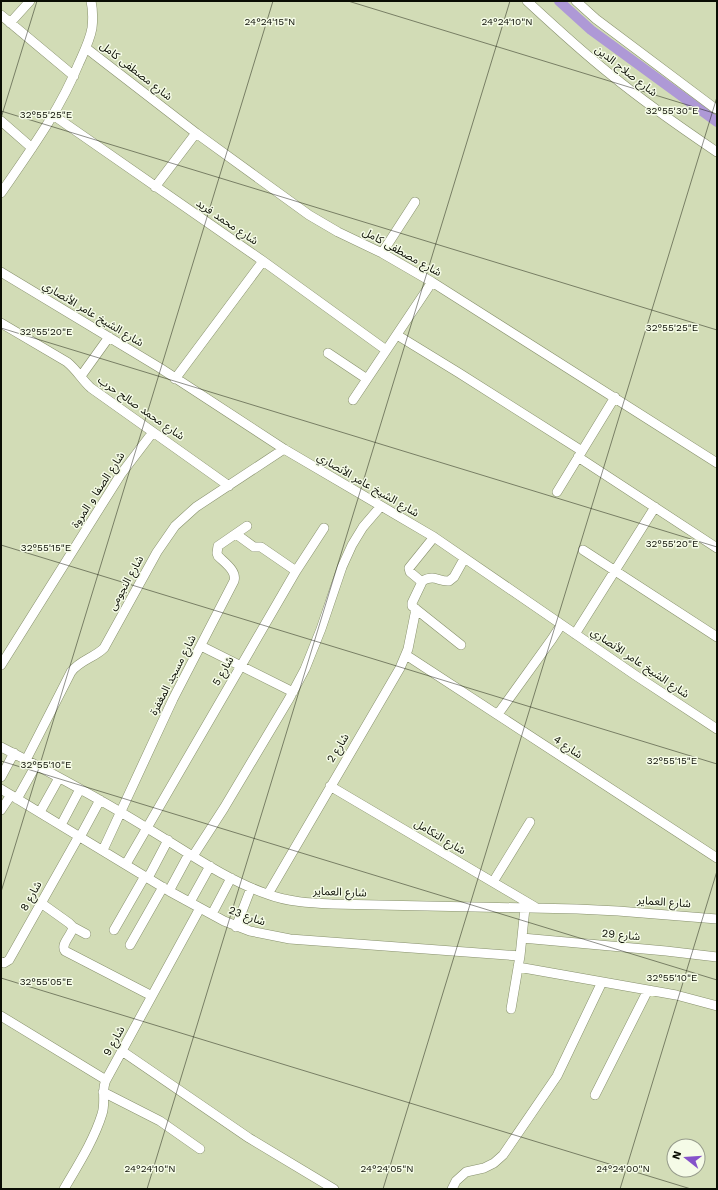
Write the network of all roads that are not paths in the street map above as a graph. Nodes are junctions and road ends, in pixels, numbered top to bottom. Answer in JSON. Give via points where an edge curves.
{"nodes":[{"id":1,"x":30,"y":1,"type":"edge"},
{"id":2,"x":91,"y":1,"type":"edge"},
{"id":3,"x":527,"y":1,"type":"edge"},
{"id":4,"x":576,"y":1,"type":"edge"},
{"id":5,"x":1,"y":15,"type":"edge"},
{"id":6,"x":10,"y":23,"type":"junction"},
{"id":7,"x":86,"y":48,"type":"junction"},
{"id":8,"x":74,"y":76,"type":"junction"},
{"id":9,"x":717,"y":110,"type":"edge"},
{"id":10,"x":53,"y":115,"type":"junction"},
{"id":11,"x":1,"y":121,"type":"edge"},
{"id":12,"x":196,"y":133,"type":"junction"},
{"id":13,"x":32,"y":148,"type":"junction"},
{"id":14,"x":717,"y":152,"type":"edge"},
{"id":15,"x":155,"y":187,"type":"junction"},
{"id":16,"x":1,"y":193,"type":"edge"},
{"id":17,"x":415,"y":202,"type":"dead end"},
{"id":18,"x":382,"y":253,"type":"junction"},
{"id":19,"x":263,"y":261,"type":"junction"},
{"id":20,"x":1,"y":272,"type":"edge"},
{"id":21,"x":432,"y":282,"type":"junction"},
{"id":22,"x":1,"y":323,"type":"edge"},
{"id":23,"x":397,"y":335,"type":"junction"},
{"id":24,"x":109,"y":338,"type":"junction"},
{"id":25,"x":386,"y":350,"type":"junction"},
{"id":26,"x":328,"y":353,"type":"dead end"},
{"id":27,"x":81,"y":376,"type":"junction"},
{"id":28,"x":175,"y":379,"type":"junction"},
{"id":29,"x":367,"y":379,"type":"junction"},
{"id":30,"x":615,"y":397,"type":"junction"},
{"id":31,"x":353,"y":400,"type":"dead end"},
{"id":32,"x":153,"y":432,"type":"junction"},
{"id":33,"x":284,"y":449,"type":"junction"},
{"id":34,"x":580,"y":454,"type":"junction"},
{"id":35,"x":717,"y":463,"type":"edge"},
{"id":36,"x":229,"y":486,"type":"junction"},
{"id":37,"x":557,"y":492,"type":"dead end"},
{"id":38,"x":381,"y":506,"type":"junction"},
{"id":39,"x":655,"y":507,"type":"junction"},
{"id":40,"x":247,"y":526,"type":"dead end"},
{"id":41,"x":324,"y":528,"type":"dead end"},
{"id":42,"x":236,"y":534,"type":"junction"},
{"id":43,"x":434,"y":537,"type":"junction"},
{"id":44,"x":717,"y":548,"type":"edge"},
{"id":45,"x":583,"y":550,"type":"dead end"},
{"id":46,"x":464,"y":559,"type":"junction"},
{"id":47,"x":296,"y":571,"type":"junction"},
{"id":48,"x":614,"y":571,"type":"junction"},
{"id":49,"x":422,"y":581,"type":"junction"},
{"id":50,"x":416,"y":609,"type":"junction"},
{"id":51,"x":561,"y":625,"type":"junction"},
{"id":52,"x":575,"y":634,"type":"junction"},
{"id":53,"x":717,"y":637,"type":"edge"},
{"id":54,"x":461,"y":645,"type":"dead end"},
{"id":55,"x":201,"y":646,"type":"junction"},
{"id":56,"x":406,"y":655,"type":"junction"},
{"id":57,"x":1,"y":665,"type":"edge"},
{"id":58,"x":240,"y":666,"type":"junction"},
{"id":59,"x":293,"y":692,"type":"junction"},
{"id":60,"x":498,"y":714,"type":"junction"},
{"id":61,"x":717,"y":729,"type":"edge"},
{"id":62,"x":1,"y":747,"type":"edge"},
{"id":63,"x":14,"y":753,"type":"junction"},
{"id":64,"x":26,"y":760,"type":"junction"},
{"id":65,"x":36,"y":765,"type":"junction"},
{"id":66,"x":1,"y":777,"type":"edge"},
{"id":67,"x":59,"y":778,"type":"junction"},
{"id":68,"x":330,"y":786,"type":"junction"},
{"id":69,"x":1,"y":789,"type":"edge"},
{"id":70,"x":80,"y":789,"type":"junction"},
{"id":71,"x":14,"y":797,"type":"junction"},
{"id":72,"x":100,"y":800,"type":"junction"},
{"id":73,"x":1,"y":810,"type":"edge"},
{"id":74,"x":40,"y":812,"type":"junction"},
{"id":75,"x":121,"y":813,"type":"junction"},
{"id":76,"x":530,"y":822,"type":"dead end"},
{"id":77,"x":61,"y":825,"type":"junction"},
{"id":78,"x":147,"y":827,"type":"junction"},
{"id":79,"x":79,"y":836,"type":"junction"},
{"id":80,"x":168,"y":840,"type":"junction"},
{"id":81,"x":103,"y":850,"type":"junction"},
{"id":82,"x":191,"y":855,"type":"junction"},
{"id":83,"x":717,"y":858,"type":"edge"},
{"id":84,"x":126,"y":864,"type":"junction"},
{"id":85,"x":210,"y":866,"type":"junction"},
{"id":86,"x":146,"y":877,"type":"junction"},
{"id":87,"x":231,"y":878,"type":"junction"},
{"id":88,"x":493,"y":882,"type":"junction"},
{"id":89,"x":252,"y":888,"type":"junction"},
{"id":90,"x":166,"y":889,"type":"junction"},
{"id":91,"x":268,"y":894,"type":"junction"},
{"id":92,"x":190,"y":902,"type":"junction"},
{"id":93,"x":41,"y":903,"type":"junction"},
{"id":94,"x":200,"y":908,"type":"junction"},
{"id":95,"x":525,"y":908,"type":"junction"},
{"id":96,"x":537,"y":908,"type":"junction"},
{"id":97,"x":212,"y":914,"type":"junction"},
{"id":98,"x":717,"y":919,"type":"edge"},
{"id":99,"x":73,"y":927,"type":"junction"},
{"id":100,"x":236,"y":927,"type":"junction"},
{"id":101,"x":114,"y":930,"type":"dead end"},
{"id":102,"x":86,"y":934,"type":"dead end"},
{"id":103,"x":522,"y":938,"type":"junction"},
{"id":104,"x":130,"y":945,"type":"dead end"},
{"id":105,"x":520,"y":956,"type":"junction"},
{"id":106,"x":717,"y":958,"type":"edge"},
{"id":107,"x":1,"y":962,"type":"edge"},
{"id":108,"x":518,"y":967,"type":"junction"},
{"id":109,"x":602,"y":982,"type":"junction"},
{"id":110,"x":648,"y":990,"type":"junction"},
{"id":111,"x":152,"y":996,"type":"junction"},
{"id":112,"x":717,"y":1006,"type":"edge"},
{"id":113,"x":511,"y":1009,"type":"dead end"},
{"id":114,"x":1,"y":1016,"type":"edge"},
{"id":115,"x":122,"y":1051,"type":"junction"},
{"id":116,"x":106,"y":1080,"type":"junction"},
{"id":117,"x":103,"y":1092,"type":"junction"},
{"id":118,"x":595,"y":1095,"type":"dead end"},
{"id":119,"x":200,"y":1149,"type":"dead end"},
{"id":120,"x":64,"y":1189,"type":"edge"},
{"id":121,"x":334,"y":1189,"type":"edge"},
{"id":122,"x":452,"y":1189,"type":"edge"}],
"edges":[{"from":1,"to":6,"type":"street"},
{"from":2,"to":7,"type":"street","via":[[92,29]]},
{"from":3,"to":14,"type":"street","name":"شارع صلاح الدين","via":[[610,75]]},
{"from":4,"to":9,"type":"street","via":[[596,19]]},
{"from":5,"to":6,"type":"street"},
{"from":6,"to":8,"type":"street"},
{"from":7,"to":8,"type":"street"},
{"from":7,"to":12,"type":"street","name":"شارع مصطفى كامل"},
{"from":8,"to":10,"type":"street"},
{"from":10,"to":13,"type":"street"},
{"from":10,"to":15,"type":"street","name":"شارع محمد فريد"},
{"from":11,"to":13,"type":"street"},
{"from":12,"to":15,"type":"street"},
{"from":12,"to":18,"type":"street","name":"شارع مصطفى كامل","via":[[309,215]]},
{"from":13,"to":16,"type":"street"},
{"from":15,"to":19,"type":"street","name":"شارع محمد فريد"},
{"from":17,"to":18,"type":"street"},
{"from":18,"to":21,"type":"street","name":"شارع مصطفى كامل"},
{"from":19,"to":25,"type":"street","name":"شارع محمد فريد"},
{"from":19,"to":28,"type":"street"},
{"from":20,"to":24,"type":"street","name":"شارع الشيخ عامر الأنصاري"},
{"from":21,"to":23,"type":"street"},
{"from":21,"to":30,"type":"street","name":"شارع مصطفى كامل"},
{"from":22,"to":27,"type":"street","name":"شارع محمد صالح حرب","via":[[59,356]]},
{"from":23,"to":25,"type":"street"},
{"from":23,"to":34,"type":"street"},
{"from":24,"to":27,"type":"street"},
{"from":24,"to":28,"type":"street","name":"شارع الشيخ عامر الأنصاري"},
{"from":25,"to":29,"type":"street"},
{"from":26,"to":29,"type":"street"},
{"from":27,"to":32,"type":"street","name":"شارع محمد صالح حرب","via":[[91,388]]},
{"from":28,"to":33,"type":"street","name":"شارع الشيخ عامر الأنصاري"},
{"from":29,"to":31,"type":"street"},
{"from":30,"to":34,"type":"street"},
{"from":30,"to":35,"type":"street","name":"شارع مصطفى كامل"},
{"from":32,"to":36,"type":"street","name":"شارع محمد صالح حرب"},
{"from":32,"to":57,"type":"street","name":"شارع الصفا و المروة","via":[[121,474]]},
{"from":33,"to":36,"type":"street","name":"شارع النجومى"},
{"from":33,"to":38,"type":"street","name":"شارع الشيخ عامر الأنصاري"},
{"from":34,"to":37,"type":"street"},
{"from":34,"to":39,"type":"street"},
{"from":36,"to":64,"type":"street","name":"شارع النجومى","via":[[185,516],[166,538],[104,648],[79,663],[72,672]]},
{"from":38,"to":43,"type":"street","name":"شارع الشيخ عامر الأنصاري"},
{"from":38,"to":59,"type":"street","via":[[352,545]]},
{"from":39,"to":44,"type":"street"},
{"from":39,"to":48,"type":"street"},
{"from":40,"to":42,"type":"street","name":"شارع مسجد المغفرة"},
{"from":41,"to":47,"type":"street","name":"شارع 5"},
{"from":42,"to":47,"type":"street","via":[[254,547],[261,547]]},
{"from":42,"to":55,"type":"street","name":"شارع مسجد المغفرة","via":[[221,543],[217,549],[218,556],[233,571],[235,578]]},
{"from":43,"to":46,"type":"street","name":"شارع الشيخ عامر الأنصاري"},
{"from":43,"to":49,"type":"street","via":[[409,568],[410,573]]},
{"from":45,"to":48,"type":"street"},
{"from":46,"to":49,"type":"street","via":[[449,581],[430,578]]},
{"from":46,"to":51,"type":"street","name":"شارع الشيخ عامر الأنصاري"},
{"from":47,"to":58,"type":"street","name":"شارع 5"},
{"from":48,"to":52,"type":"street"},
{"from":48,"to":53,"type":"street"},
{"from":49,"to":50,"type":"street","name":"شارع 2","via":[[412,603]]},
{"from":50,"to":54,"type":"street"},
{"from":50,"to":56,"type":"street","name":"شارع 2"},
{"from":51,"to":52,"type":"street","name":"شارع الشيخ عامر الأنصاري"},
{"from":51,"to":60,"type":"street"},
{"from":52,"to":61,"type":"street","name":"شارع الشيخ عامر الأنصاري"},
{"from":55,"to":58,"type":"street"},
{"from":55,"to":75,"type":"street","name":"شارع مسجد المغفرة","via":[[161,724]]},
{"from":56,"to":60,"type":"street","name":"شارع 4"},
{"from":56,"to":68,"type":"street","name":"شارع 2"},
{"from":58,"to":59,"type":"street"},
{"from":58,"to":78,"type":"street","name":"شارع 5"},
{"from":59,"to":82,"type":"street","via":[[248,768]]},
{"from":60,"to":83,"type":"street","name":"شارع 4"},
{"from":62,"to":63,"type":"street","name":"شارع العماير"},
{"from":63,"to":64,"type":"street","name":"شارع العماير"},
{"from":63,"to":66,"type":"street"},
{"from":64,"to":65,"type":"street","name":"شارع العماير"},
{"from":65,"to":67,"type":"street","name":"شارع العماير"},
{"from":65,"to":71,"type":"street"},
{"from":67,"to":70,"type":"street","name":"شارع العماير"},
{"from":67,"to":74,"type":"street"},
{"from":68,"to":88,"type":"street","name":"شارع التكامل"},
{"from":68,"to":91,"type":"street","name":"شارع 2"},
{"from":69,"to":71,"type":"street","name":"شارع 23"},
{"from":70,"to":72,"type":"street","name":"شارع العماير"},
{"from":70,"to":77,"type":"street"},
{"from":71,"to":73,"type":"street"},
{"from":71,"to":74,"type":"street","name":"شارع 23"},
{"from":72,"to":75,"type":"street","name":"شارع العماير"},
{"from":72,"to":79,"type":"street","name":"شارع 8"},
{"from":74,"to":77,"type":"street","name":"شارع 23"},
{"from":75,"to":78,"type":"street","name":"شارع العماير"},
{"from":75,"to":81,"type":"street","name":"شارع مسجد المغفرة"},
{"from":76,"to":88,"type":"street"},
{"from":77,"to":79,"type":"street","name":"شارع 23"},
{"from":78,"to":80,"type":"street","name":"شارع العماير"},
{"from":78,"to":84,"type":"street","name":"شارع 5"},
{"from":79,"to":81,"type":"street","name":"شارع 23"},
{"from":79,"to":93,"type":"street","name":"شارع 8"},
{"from":80,"to":82,"type":"street","name":"شارع العماير"},
{"from":80,"to":86,"type":"street"},
{"from":81,"to":84,"type":"street","name":"شارع 23"},
{"from":82,"to":85,"type":"street","name":"شارع العماير"},
{"from":82,"to":90,"type":"street"},
{"from":84,"to":86,"type":"street","name":"شارع 23"},
{"from":85,"to":87,"type":"street","name":"شارع العماير"},
{"from":85,"to":92,"type":"street"},
{"from":86,"to":90,"type":"street","name":"شارع 23"},
{"from":86,"to":101,"type":"street"},
{"from":87,"to":89,"type":"street","name":"شارع العماير"},
{"from":87,"to":97,"type":"street"},
{"from":88,"to":96,"type":"street","name":"شارع التكامل"},
{"from":89,"to":91,"type":"street","name":"شارع العماير"},
{"from":89,"to":100,"type":"street"},
{"from":90,"to":92,"type":"street","name":"شارع 23"},
{"from":90,"to":104,"type":"street"},
{"from":91,"to":95,"type":"street","name":"شارع العماير","via":[[310,903]]},
{"from":92,"to":94,"type":"street","name":"شارع 23"},
{"from":93,"to":99,"type":"street"},
{"from":93,"to":107,"type":"street","name":"شارع 8","via":[[9,960]]},
{"from":94,"to":97,"type":"street","name":"شارع 23"},
{"from":94,"to":111,"type":"street","name":"شارع 9"},
{"from":95,"to":96,"type":"street","name":"شارع العماير"},
{"from":95,"to":103,"type":"street"},
{"from":96,"to":98,"type":"street","name":"شارع العماير"},
{"from":97,"to":100,"type":"street","name":"شارع 23"},
{"from":99,"to":102,"type":"street"},
{"from":99,"to":111,"type":"street","via":[[63,947],[65,951]]},
{"from":100,"to":105,"type":"street","name":"شارع 23","via":[[290,939]]},
{"from":103,"to":105,"type":"street"},
{"from":103,"to":106,"type":"street","name":"شارع 29"},
{"from":105,"to":108,"type":"street"},
{"from":108,"to":109,"type":"street"},
{"from":108,"to":113,"type":"street"},
{"from":109,"to":110,"type":"street"},
{"from":109,"to":122,"type":"street","via":[[557,1076],[503,1155],[484,1168],[466,1172]]},
{"from":110,"to":112,"type":"street"},
{"from":110,"to":118,"type":"street"},
{"from":111,"to":115,"type":"street","name":"شارع 9"},
{"from":114,"to":116,"type":"street"},
{"from":115,"to":116,"type":"street","name":"شارع 9"},
{"from":115,"to":121,"type":"street","via":[[249,1138]]},
{"from":116,"to":117,"type":"street","name":"شارع 9"},
{"from":117,"to":119,"type":"street","via":[[160,1121]]},
{"from":117,"to":120,"type":"street","name":"شارع 9","via":[[105,1102],[99,1123]]}]}
